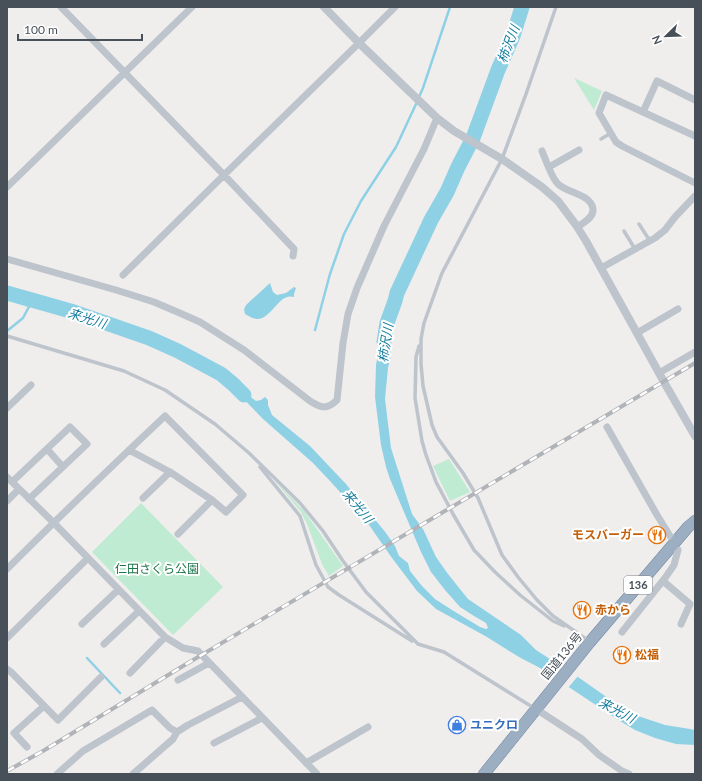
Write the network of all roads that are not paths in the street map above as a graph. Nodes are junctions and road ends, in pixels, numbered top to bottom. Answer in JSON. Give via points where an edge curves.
{"nodes":[{"id":1,"x":61,"y":7,"type":"edge"},
{"id":2,"x":192,"y":7,"type":"edge"},
{"id":3,"x":324,"y":7,"type":"edge"},
{"id":4,"x":395,"y":7,"type":"edge"},
{"id":5,"x":556,"y":7,"type":"edge"},
{"id":6,"x":359,"y":43,"type":"junction"},
{"id":7,"x":124,"y":73,"type":"junction"},
{"id":8,"x":695,"y":100,"type":"edge"},
{"id":9,"x":643,"y":112,"type":"junction"},
{"id":10,"x":439,"y":120,"type":"junction"},
{"id":11,"x":611,"y":133,"type":"junction"},
{"id":12,"x":695,"y":136,"type":"edge"},
{"id":13,"x":601,"y":138,"type":"dead end"},
{"id":14,"x":542,"y":150,"type":"dead end"},
{"id":15,"x":579,"y":150,"type":"dead end"},
{"id":16,"x":500,"y":158,"type":"junction"},
{"id":17,"x":549,"y":167,"type":"junction"},
{"id":18,"x":224,"y":175,"type":"junction"},
{"id":19,"x":695,"y":183,"type":"edge"},
{"id":20,"x":7,"y":188,"type":"edge"},
{"id":21,"x":695,"y":196,"type":"edge"},
{"id":22,"x":639,"y":224,"type":"dead end"},
{"id":23,"x":577,"y":227,"type":"junction"},
{"id":24,"x":624,"y":231,"type":"dead end"},
{"id":25,"x":650,"y":241,"type":"junction"},
{"id":26,"x":635,"y":249,"type":"junction"},
{"id":27,"x":293,"y":256,"type":"dead end"},
{"id":28,"x":7,"y":259,"type":"edge"},
{"id":29,"x":601,"y":268,"type":"junction"},
{"id":30,"x":123,"y":275,"type":"dead end"},
{"id":31,"x":678,"y":309,"type":"dead end"},
{"id":32,"x":637,"y":333,"type":"junction"},
{"id":33,"x":7,"y":336,"type":"edge"},
{"id":34,"x":421,"y":341,"type":"junction"},
{"id":35,"x":695,"y":352,"type":"edge"},
{"id":36,"x":659,"y":373,"type":"junction"},
{"id":37,"x":30,"y":385,"type":"dead end"},
{"id":38,"x":7,"y":408,"type":"edge"},
{"id":39,"x":607,"y":427,"type":"dead end"},
{"id":40,"x":695,"y":436,"type":"edge"},
{"id":41,"x":47,"y":449,"type":"junction"},
{"id":42,"x":129,"y":450,"type":"junction"},
{"id":43,"x":249,"y":454,"type":"junction"},
{"id":44,"x":63,"y":467,"type":"junction"},
{"id":45,"x":170,"y":472,"type":"junction"},
{"id":46,"x":10,"y":479,"type":"edge"},
{"id":47,"x":19,"y":489,"type":"junction"},
{"id":48,"x":143,"y":498,"type":"dead end"},
{"id":49,"x":29,"y":499,"type":"junction"},
{"id":50,"x":212,"y":500,"type":"junction"},
{"id":51,"x":7,"y":501,"type":"edge"},
{"id":52,"x":695,"y":521,"type":"edge"},
{"id":53,"x":54,"y":523,"type":"junction"},
{"id":54,"x":695,"y":530,"type":"edge"},
{"id":55,"x":178,"y":534,"type":"dead end"},
{"id":56,"x":677,"y":546,"type":"junction"},
{"id":57,"x":88,"y":558,"type":"junction"},
{"id":58,"x":7,"y":569,"type":"edge"},
{"id":59,"x":663,"y":581,"type":"junction"},
{"id":60,"x":118,"y":590,"type":"junction"},
{"id":61,"x":139,"y":610,"type":"junction"},
{"id":62,"x":82,"y":624,"type":"dead end"},
{"id":63,"x":681,"y":624,"type":"dead end"},
{"id":64,"x":571,"y":628,"type":"junction"},
{"id":65,"x":622,"y":632,"type":"dead end"},
{"id":66,"x":7,"y":638,"type":"edge"},
{"id":67,"x":165,"y":638,"type":"junction"},
{"id":68,"x":104,"y":644,"type":"dead end"},
{"id":69,"x":418,"y":644,"type":"junction"},
{"id":70,"x":586,"y":649,"type":"junction"},
{"id":71,"x":209,"y":663,"type":"junction"},
{"id":72,"x":7,"y":669,"type":"edge"},
{"id":73,"x":130,"y":673,"type":"dead end"},
{"id":74,"x":101,"y":677,"type":"dead end"},
{"id":75,"x":178,"y":680,"type":"dead end"},
{"id":76,"x":242,"y":697,"type":"junction"},
{"id":77,"x":44,"y":706,"type":"junction"},
{"id":78,"x":540,"y":708,"type":"junction"},
{"id":79,"x":262,"y":718,"type":"junction"},
{"id":80,"x":368,"y":727,"type":"dead end"},
{"id":81,"x":177,"y":732,"type":"junction"},
{"id":82,"x":214,"y":743,"type":"dead end"},
{"id":83,"x":27,"y":747,"type":"dead end"},
{"id":84,"x":306,"y":763,"type":"junction"},
{"id":85,"x":57,"y":774,"type":"edge"},
{"id":86,"x":133,"y":774,"type":"edge"},
{"id":87,"x":317,"y":774,"type":"edge"},
{"id":88,"x":484,"y":774,"type":"edge"},
{"id":89,"x":493,"y":774,"type":"edge"},
{"id":90,"x":629,"y":774,"type":"edge"}],
"edges":[{"from":1,"to":7,"type":"street"},
{"from":2,"to":7,"type":"street"},
{"from":3,"to":6,"type":"street"},
{"from":4,"to":6,"type":"street"},
{"from":5,"to":16,"type":"lane","via":[[526,94]]},
{"from":6,"to":10,"type":"street"},
{"from":6,"to":18,"type":"street"},
{"from":7,"to":18,"type":"street"},
{"from":7,"to":20,"type":"street"},
{"from":8,"to":9,"type":"street","via":[[657,81]]},
{"from":9,"to":11,"type":"street","via":[[606,95],[599,113]]},
{"from":9,"to":12,"type":"street"},
{"from":10,"to":16,"type":"street"},
{"from":10,"to":28,"type":"street","via":[[384,226],[357,288],[348,314],[337,400],[332,405],[318,406],[310,401],[244,350],[200,322],[154,302]]},
{"from":11,"to":13,"type":"lane"},
{"from":11,"to":19,"type":"street","via":[[622,146]]},
{"from":14,"to":17,"type":"street"},
{"from":15,"to":17,"type":"street"},
{"from":16,"to":23,"type":"street","via":[[558,201]]},
{"from":16,"to":34,"type":"lane","via":[[442,273],[424,323]]},
{"from":17,"to":23,"type":"street","via":[[558,184],[591,204],[591,216]]},
{"from":18,"to":27,"type":"street","via":[[294,249]]},
{"from":18,"to":30,"type":"street"},
{"from":21,"to":25,"type":"street","via":[[665,230]]},
{"from":22,"to":25,"type":"lane"},
{"from":23,"to":29,"type":"street"},
{"from":24,"to":26,"type":"lane"},
{"from":25,"to":26,"type":"street"},
{"from":26,"to":29,"type":"street"},
{"from":29,"to":32,"type":"street"},
{"from":31,"to":32,"type":"street"},
{"from":32,"to":36,"type":"street"},
{"from":33,"to":43,"type":"lane","via":[[124,371],[165,390],[215,424]]},
{"from":34,"to":64,"type":"lane","via":[[423,386],[437,437],[478,498],[502,555],[537,600]]},
{"from":34,"to":64,"type":"lane","via":[[416,357],[415,398],[426,455],[436,482],[474,550],[520,595],[553,621]]},
{"from":35,"to":36,"type":"street"},
{"from":36,"to":40,"type":"street"},
{"from":37,"to":38,"type":"street"},
{"from":39,"to":56,"type":"street"},
{"from":41,"to":44,"type":"street"},
{"from":41,"to":44,"type":"street","via":[[70,427],[87,444]]},
{"from":41,"to":46,"type":"street"},
{"from":42,"to":45,"type":"street"},
{"from":42,"to":50,"type":"street","via":[[165,416],[243,495],[226,512]]},
{"from":42,"to":53,"type":"street"},
{"from":43,"to":69,"type":"lane","via":[[300,503],[366,592]]},
{"from":43,"to":69,"type":"lane","via":[[300,516],[316,565],[328,587]]},
{"from":44,"to":49,"type":"street"},
{"from":45,"to":48,"type":"street"},
{"from":45,"to":50,"type":"street"},
{"from":46,"to":47,"type":"street"},
{"from":47,"to":49,"type":"street"},
{"from":47,"to":51,"type":"street"},
{"from":49,"to":53,"type":"street"},
{"from":50,"to":55,"type":"street"},
{"from":52,"to":56,"type":"highway","name":"国道136号","number":"136"},
{"from":53,"to":57,"type":"street"},
{"from":53,"to":58,"type":"street"},
{"from":54,"to":56,"type":"highway","name":"国道136号","number":"136"},
{"from":56,"to":59,"type":"street","via":[[674,565]]},
{"from":56,"to":70,"type":"highway","name":"国道136号","number":"136"},
{"from":57,"to":60,"type":"street"},
{"from":57,"to":66,"type":"street"},
{"from":59,"to":63,"type":"street","via":[[690,604]]},
{"from":59,"to":65,"type":"street"},
{"from":60,"to":61,"type":"street"},
{"from":60,"to":62,"type":"street"},
{"from":61,"to":67,"type":"street"},
{"from":61,"to":68,"type":"street"},
{"from":64,"to":70,"type":"lane"},
{"from":67,"to":71,"type":"street","via":[[183,648],[198,651]]},
{"from":67,"to":73,"type":"street"},
{"from":69,"to":78,"type":"lane","via":[[444,652]]},
{"from":70,"to":78,"type":"highway","name":"国道136号","number":"136"},
{"from":71,"to":75,"type":"street"},
{"from":71,"to":76,"type":"street"},
{"from":72,"to":77,"type":"street"},
{"from":74,"to":77,"type":"street","via":[[58,720]]},
{"from":76,"to":79,"type":"street"},
{"from":76,"to":81,"type":"street"},
{"from":77,"to":83,"type":"street","via":[[14,733]]},
{"from":78,"to":88,"type":"highway","name":"国道136号","number":"136"},
{"from":78,"to":89,"type":"highway","name":"国道136号","number":"136"},
{"from":78,"to":90,"type":"street","via":[[599,755]]},
{"from":79,"to":82,"type":"street"},
{"from":79,"to":84,"type":"street"},
{"from":80,"to":84,"type":"street"},
{"from":81,"to":85,"type":"street","via":[[152,710],[83,751]]},
{"from":81,"to":86,"type":"street","via":[[173,739]]},
{"from":84,"to":87,"type":"street"}]}
